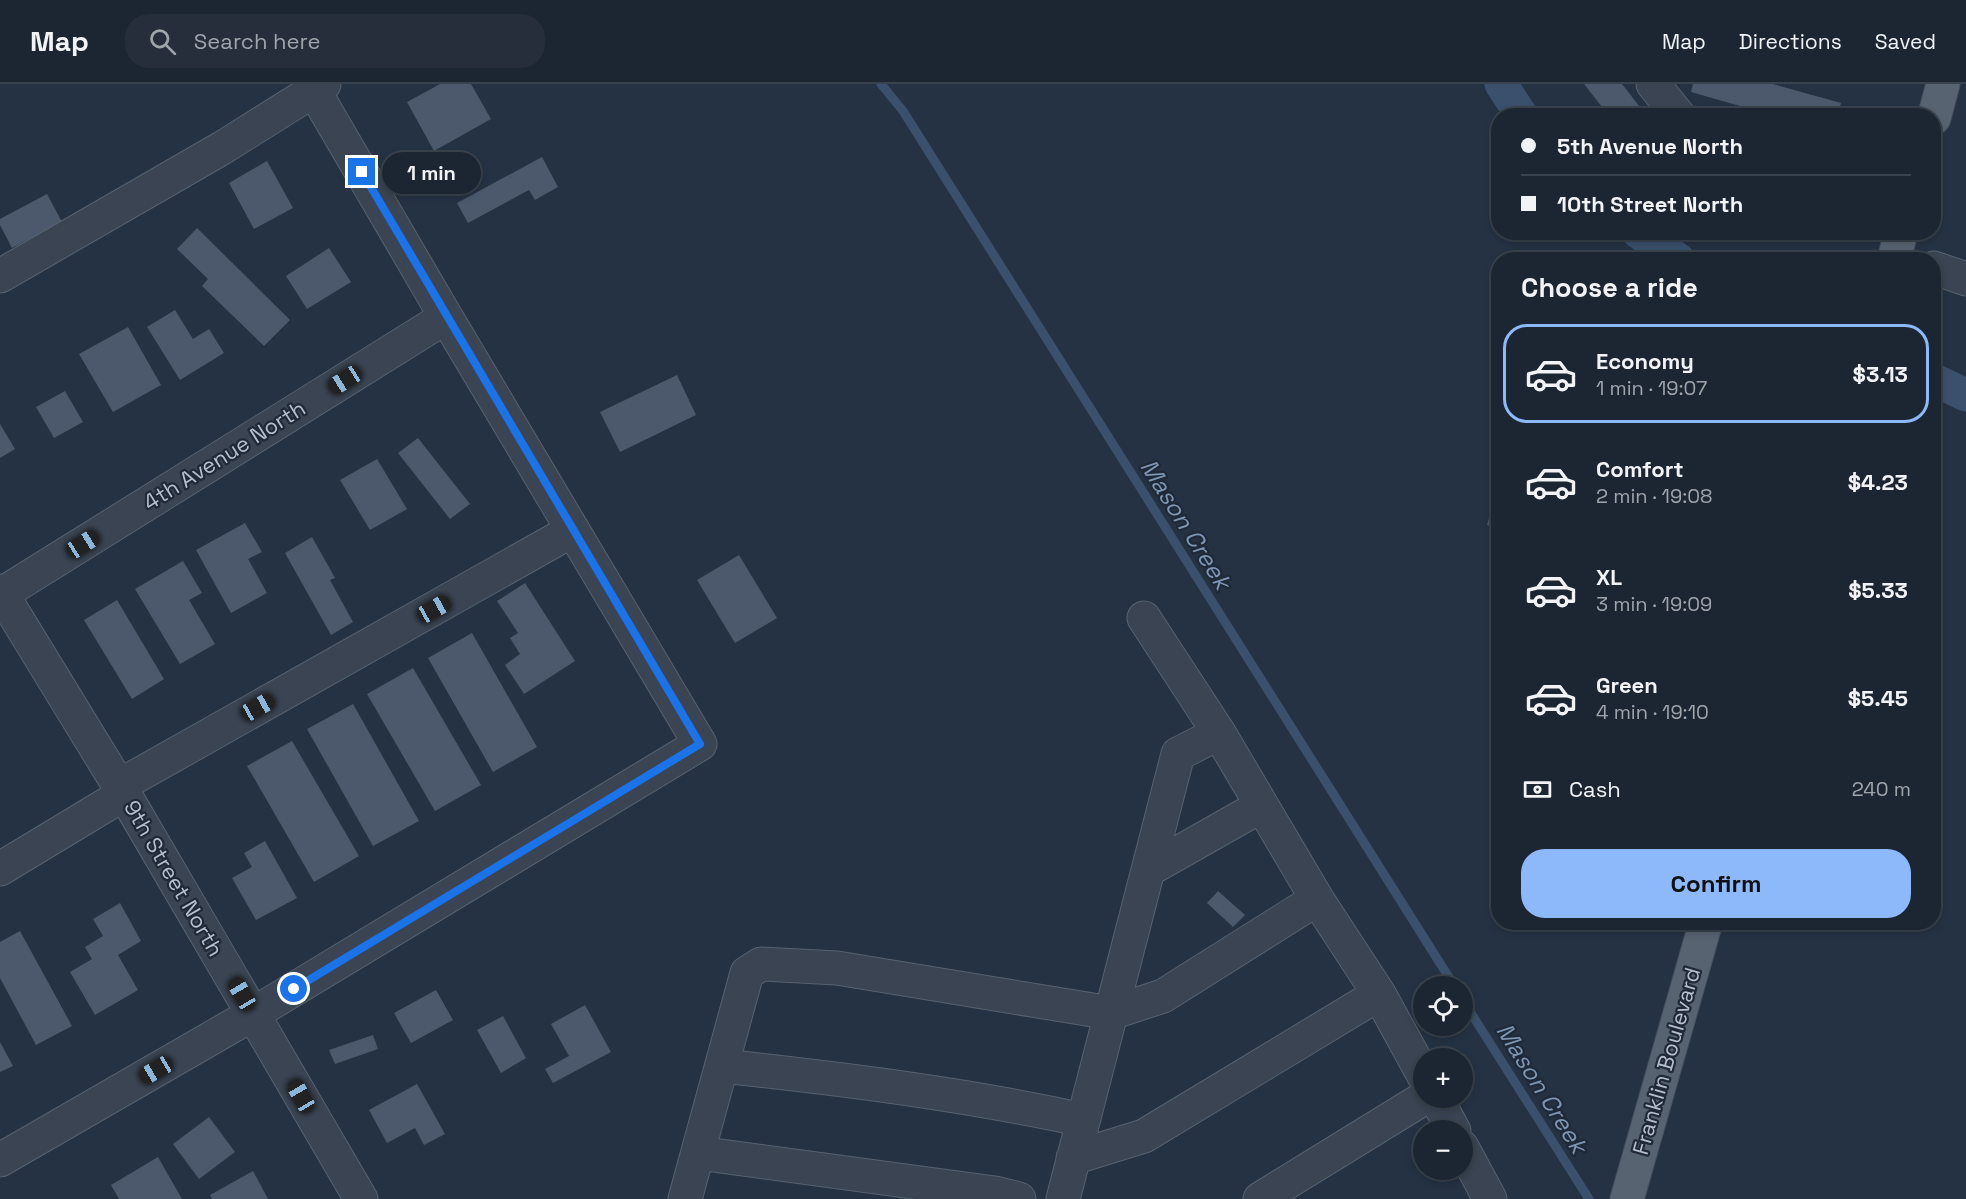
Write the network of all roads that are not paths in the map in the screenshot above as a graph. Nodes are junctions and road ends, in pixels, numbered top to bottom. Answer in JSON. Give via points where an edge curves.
{"nodes":[{"id":1,"x":1653,"y":84,"type":"edge"},
{"id":2,"x":1944,"y":84,"type":"edge"},
{"id":3,"x":316,"y":86,"type":"edge"},
{"id":4,"x":1672,"y":108,"type":"edge"},
{"id":5,"x":1937,"y":108,"type":"edge"},
{"id":6,"x":1941,"y":270,"type":"edge"},
{"id":7,"x":0,"y":276,"type":"edge"},
{"id":8,"x":1966,"y":279,"type":"edge"},
{"id":9,"x":446,"y":317,"type":"junction"},
{"id":10,"x":573,"y":530,"type":"junction"},
{"id":11,"x":1,"y":592,"type":"edge"},
{"id":12,"x":1144,"y":618,"type":"dead end"},
{"id":13,"x":1218,"y":733,"type":"junction"},
{"id":14,"x":122,"y":790,"type":"junction"},
{"id":15,"x":1261,"y":806,"type":"junction"},
{"id":16,"x":0,"y":868,"type":"edge"},
{"id":17,"x":1148,"y":870,"type":"junction"},
{"id":18,"x":1317,"y":899,"type":"junction"},
{"id":19,"x":1704,"y":930,"type":"edge"},
{"id":20,"x":1380,"y":994,"type":"junction"},
{"id":21,"x":1111,"y":1013,"type":"junction"},
{"id":22,"x":253,"y":1014,"type":"junction"},
{"id":23,"x":1413,"y":1056,"type":"edge"},
{"id":24,"x":722,"y":1066,"type":"junction"},
{"id":25,"x":1413,"y":1105,"type":"edge"},
{"id":26,"x":1083,"y":1120,"type":"junction"},
{"id":27,"x":698,"y":1154,"type":"junction"},
{"id":28,"x":1073,"y":1158,"type":"junction"},
{"id":29,"x":0,"y":1160,"type":"edge"},
{"id":30,"x":1473,"y":1170,"type":"edge"},
{"id":31,"x":1486,"y":1197,"type":"edge"},
{"id":32,"x":361,"y":1199,"type":"edge"},
{"id":33,"x":686,"y":1199,"type":"edge"},
{"id":34,"x":1019,"y":1199,"type":"edge"},
{"id":35,"x":1063,"y":1199,"type":"edge"},
{"id":36,"x":1260,"y":1199,"type":"edge"},
{"id":37,"x":1627,"y":1199,"type":"edge"}],
"edges":[{"from":1,"to":4,"type":"street"},
{"from":2,"to":5,"type":"main road"},
{"from":3,"to":7,"type":"street","via":[[222,148]]},
{"from":3,"to":9,"type":"street"},
{"from":6,"to":8,"type":"street"},
{"from":9,"to":10,"type":"street"},
{"from":9,"to":11,"type":"street","name":"4th Avenue North"},
{"from":10,"to":14,"type":"street"},
{"from":10,"to":22,"type":"street","via":[[700,744]]},
{"from":11,"to":14,"type":"street","name":"9th Street North"},
{"from":12,"to":13,"type":"street"},
{"from":13,"to":15,"type":"street"},
{"from":13,"to":17,"type":"street","via":[[1178,754]]},
{"from":14,"to":16,"type":"street"},
{"from":14,"to":22,"type":"street","name":"9th Street North"},
{"from":15,"to":17,"type":"street"},
{"from":15,"to":18,"type":"street"},
{"from":17,"to":21,"type":"street"},
{"from":18,"to":20,"type":"street"},
{"from":18,"to":21,"type":"street","via":[[1162,996]]},
{"from":19,"to":37,"type":"main road","name":"Franklin Boulevard"},
{"from":20,"to":23,"type":"street"},
{"from":20,"to":28,"type":"street","via":[[1144,1136]]},
{"from":21,"to":24,"type":"street","via":[[837,968],[761,964],[747,973]]},
{"from":21,"to":26,"type":"street"},
{"from":22,"to":29,"type":"street"},
{"from":22,"to":32,"type":"street","name":"9th Street North"},
{"from":24,"to":26,"type":"street","via":[[834,1078],[1014,1105]]},
{"from":24,"to":27,"type":"street"},
{"from":25,"to":36,"type":"street"},
{"from":26,"to":28,"type":"street"},
{"from":27,"to":33,"type":"street"},
{"from":27,"to":34,"type":"street"},
{"from":28,"to":35,"type":"street"},
{"from":30,"to":31,"type":"street"}]}
